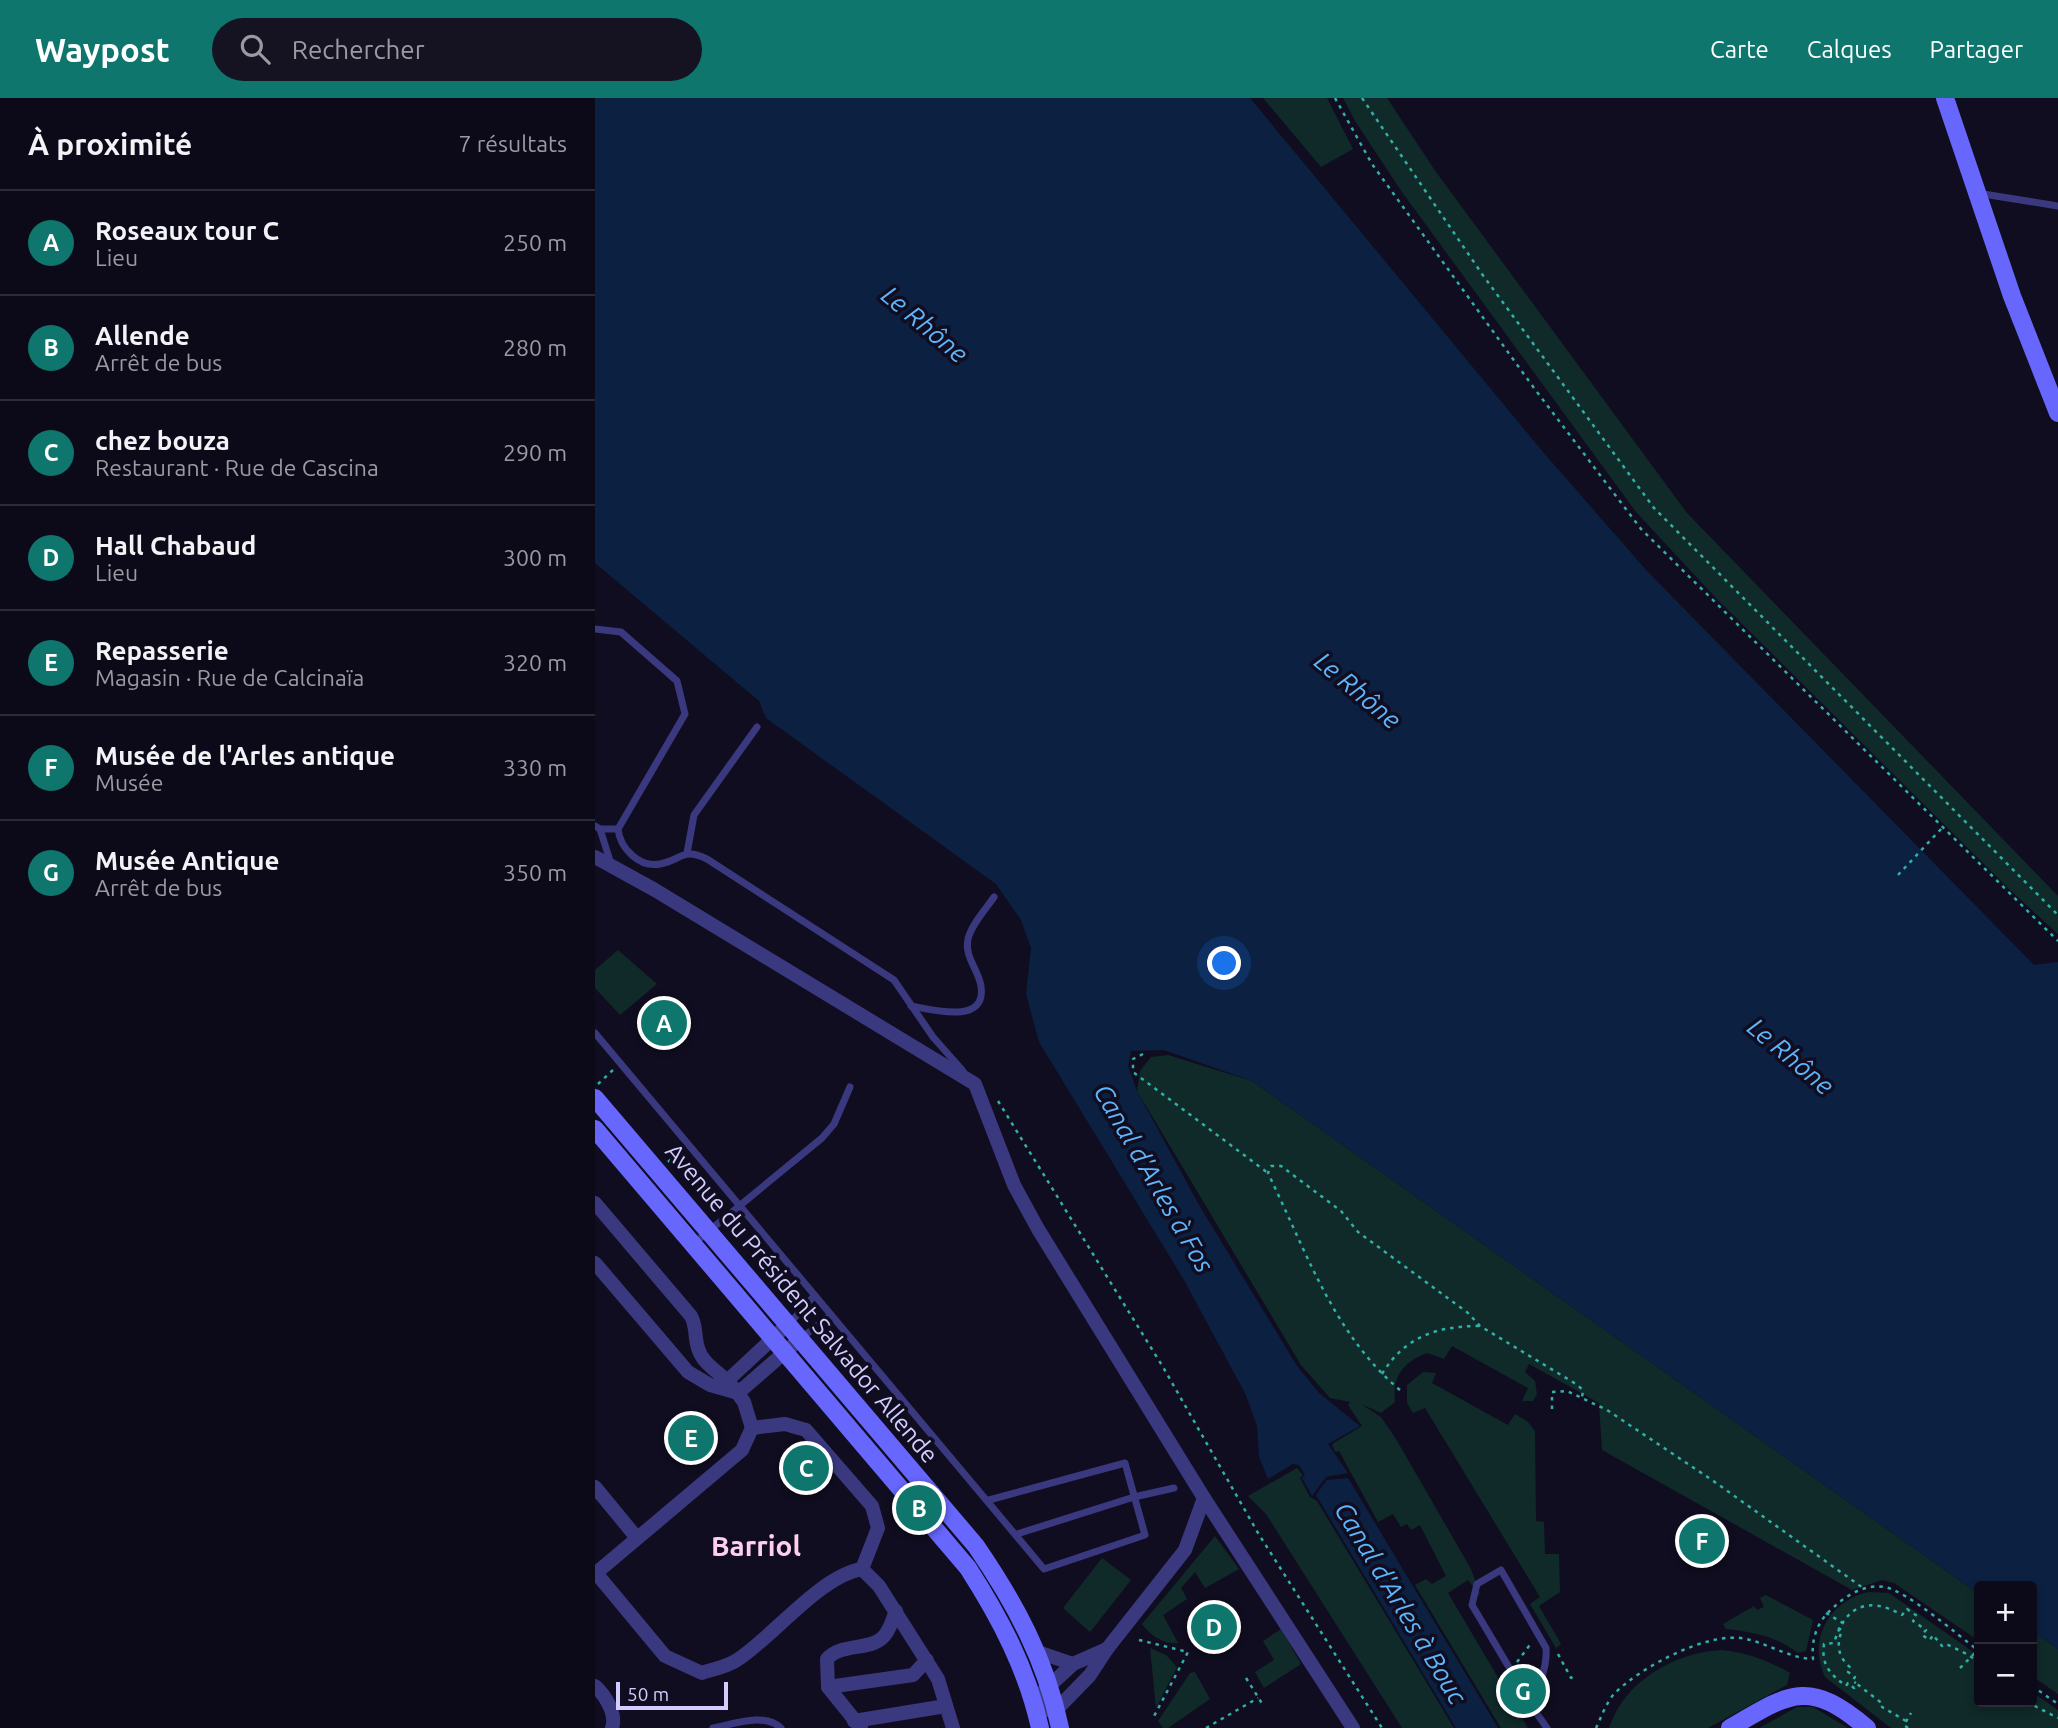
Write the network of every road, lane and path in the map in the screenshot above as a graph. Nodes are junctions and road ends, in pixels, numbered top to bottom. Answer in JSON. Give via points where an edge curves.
{"nodes":[{"id":1,"x":1335,"y":98,"type":"edge"},
{"id":2,"x":1362,"y":98,"type":"edge"},
{"id":3,"x":1945,"y":98,"type":"edge"},
{"id":4,"x":1977,"y":192,"type":"junction"},
{"id":5,"x":2058,"y":206,"type":"edge"},
{"id":6,"x":2058,"y":413,"type":"edge"},
{"id":7,"x":595,"y":629,"type":"edge"},
{"id":8,"x":757,"y":727,"type":"dead end"},
{"id":9,"x":598,"y":828,"type":"edge"},
{"id":10,"x":1942,"y":828,"type":"junction"},
{"id":11,"x":618,"y":829,"type":"junction"},
{"id":12,"x":687,"y":853,"type":"junction"},
{"id":13,"x":595,"y":857,"type":"edge"},
{"id":14,"x":611,"y":865,"type":"junction"},
{"id":15,"x":1898,"y":875,"type":"dead end"},
{"id":16,"x":994,"y":897,"type":"dead end"},
{"id":17,"x":2058,"y":915,"type":"edge"},
{"id":18,"x":2058,"y":941,"type":"edge"},
{"id":19,"x":912,"y":1006,"type":"junction"},
{"id":20,"x":595,"y":1033,"type":"edge"},
{"id":21,"x":1143,"y":1054,"type":"dead end"},
{"id":22,"x":621,"y":1063,"type":"junction"},
{"id":23,"x":975,"y":1084,"type":"junction"},
{"id":24,"x":851,"y":1087,"type":"dead end"},
{"id":25,"x":596,"y":1091,"type":"edge"},
{"id":26,"x":595,"y":1129,"type":"edge"},
{"id":27,"x":689,"y":1143,"type":"junction"},
{"id":28,"x":666,"y":1164,"type":"dead end"},
{"id":29,"x":1268,"y":1173,"type":"junction"},
{"id":30,"x":595,"y":1203,"type":"edge"},
{"id":31,"x":740,"y":1205,"type":"junction"},
{"id":32,"x":707,"y":1232,"type":"junction"},
{"id":33,"x":693,"y":1244,"type":"junction"},
{"id":34,"x":595,"y":1263,"type":"edge"},
{"id":35,"x":814,"y":1296,"type":"junction"},
{"id":36,"x":831,"y":1315,"type":"junction"},
{"id":37,"x":787,"y":1325,"type":"junction"},
{"id":38,"x":1480,"y":1326,"type":"junction"},
{"id":39,"x":773,"y":1338,"type":"junction"},
{"id":40,"x":800,"y":1339,"type":"junction"},
{"id":41,"x":785,"y":1352,"type":"junction"},
{"id":42,"x":1382,"y":1375,"type":"junction"},
{"id":43,"x":727,"y":1381,"type":"junction"},
{"id":44,"x":1401,"y":1390,"type":"dead end"},
{"id":45,"x":738,"y":1393,"type":"junction"},
{"id":46,"x":1582,"y":1398,"type":"junction"},
{"id":47,"x":1552,"y":1409,"type":"dead end"},
{"id":48,"x":753,"y":1429,"type":"junction"},
{"id":49,"x":595,"y":1487,"type":"edge"},
{"id":50,"x":1174,"y":1488,"type":"dead end"},
{"id":51,"x":1134,"y":1497,"type":"junction"},
{"id":52,"x":1204,"y":1498,"type":"junction"},
{"id":53,"x":989,"y":1500,"type":"junction"},
{"id":54,"x":1017,"y":1534,"type":"junction"},
{"id":55,"x":638,"y":1538,"type":"junction"},
{"id":56,"x":862,"y":1569,"type":"junction"},
{"id":57,"x":596,"y":1574,"type":"edge"},
{"id":58,"x":1863,"y":1588,"type":"junction"},
{"id":59,"x":896,"y":1611,"type":"junction"},
{"id":60,"x":1826,"y":1613,"type":"junction"},
{"id":61,"x":1842,"y":1622,"type":"junction"},
{"id":62,"x":1848,"y":1626,"type":"dead end"},
{"id":63,"x":1838,"y":1628,"type":"junction"},
{"id":64,"x":1139,"y":1640,"type":"dead end"},
{"id":65,"x":1974,"y":1646,"type":"edge"},
{"id":66,"x":1107,"y":1649,"type":"junction"},
{"id":67,"x":1038,"y":1652,"type":"junction"},
{"id":68,"x":1974,"y":1652,"type":"edge"},
{"id":69,"x":1969,"y":1655,"type":"junction"},
{"id":70,"x":1974,"y":1659,"type":"edge"},
{"id":71,"x":927,"y":1660,"type":"junction"},
{"id":72,"x":1073,"y":1664,"type":"junction"},
{"id":73,"x":1960,"y":1668,"type":"dead end"},
{"id":74,"x":1577,"y":1675,"type":"dead end"},
{"id":75,"x":1246,"y":1678,"type":"dead end"},
{"id":76,"x":1571,"y":1678,"type":"dead end"},
{"id":77,"x":1049,"y":1684,"type":"junction"},
{"id":78,"x":1857,"y":1684,"type":"junction"},
{"id":79,"x":595,"y":1686,"type":"edge"},
{"id":80,"x":828,"y":1687,"type":"junction"},
{"id":81,"x":2037,"y":1689,"type":"edge"},
{"id":82,"x":1258,"y":1698,"type":"junction"},
{"id":83,"x":1033,"y":1701,"type":"junction"},
{"id":84,"x":2058,"y":1704,"type":"edge"},
{"id":85,"x":1262,"y":1705,"type":"dead end"},
{"id":86,"x":946,"y":1706,"type":"junction"},
{"id":87,"x":2037,"y":1707,"type":"edge"},
{"id":88,"x":1535,"y":1711,"type":"junction"},
{"id":89,"x":1911,"y":1713,"type":"dead end"},
{"id":90,"x":2058,"y":1718,"type":"edge"},
{"id":91,"x":1058,"y":1719,"type":"edge"},
{"id":92,"x":1152,"y":1720,"type":"dead end"},
{"id":93,"x":1906,"y":1721,"type":"junction"},
{"id":94,"x":858,"y":1724,"type":"edge"},
{"id":95,"x":613,"y":1728,"type":"edge"},
{"id":96,"x":713,"y":1728,"type":"edge"},
{"id":97,"x":781,"y":1728,"type":"edge"},
{"id":98,"x":953,"y":1728,"type":"edge"},
{"id":99,"x":1040,"y":1728,"type":"edge"},
{"id":100,"x":1206,"y":1728,"type":"edge"},
{"id":101,"x":1353,"y":1728,"type":"edge"},
{"id":102,"x":1382,"y":1728,"type":"edge"},
{"id":103,"x":1546,"y":1728,"type":"edge"},
{"id":104,"x":1596,"y":1728,"type":"edge"},
{"id":105,"x":1730,"y":1728,"type":"edge"},
{"id":106,"x":1867,"y":1728,"type":"edge"},
{"id":107,"x":1908,"y":1728,"type":"edge"}],
"edges":[{"from":1,"to":10,"type":"path","via":[[1372,164],[1641,529]]},
{"from":2,"to":17,"type":"path","via":[[1482,274],[1654,508]]},
{"from":3,"to":4,"type":"street"},
{"from":4,"to":5,"type":"lane"},
{"from":4,"to":6,"type":"street"},
{"from":7,"to":11,"type":"lane","via":[[621,632],[677,681],[685,714]]},
{"from":8,"to":12,"type":"lane","via":[[694,816]]},
{"from":9,"to":11,"type":"lane"},
{"from":9,"to":14,"type":"lane"},
{"from":10,"to":15,"type":"path"},
{"from":10,"to":18,"type":"path"},
{"from":11,"to":12,"type":"lane","via":[[627,852],[644,862],[657,865]]},
{"from":12,"to":19,"type":"lane","via":[[707,859],[894,980]]},
{"from":13,"to":14,"type":"street"},
{"from":14,"to":23,"type":"street"},
{"from":16,"to":19,"type":"lane","via":[[968,937],[967,950],[981,985],[975,1007],[947,1012]]},
{"from":19,"to":23,"type":"lane"},
{"from":20,"to":22,"type":"lane"},
{"from":21,"to":29,"type":"path","via":[[1133,1059],[1133,1072]]},
{"from":22,"to":25,"type":"path"},
{"from":22,"to":27,"type":"lane"},
{"from":23,"to":52,"type":"street","via":[[1014,1185]]},
{"from":23,"to":102,"type":"path","via":[[993,1093],[1163,1367],[1258,1533]]},
{"from":24,"to":31,"type":"lane","via":[[823,1138]]},
{"from":25,"to":32,"type":"street","name":"Avenue du Président Salvador Allende"},
{"from":26,"to":33,"type":"street"},
{"from":27,"to":28,"type":"path"},
{"from":27,"to":31,"type":"lane"},
{"from":29,"to":38,"type":"path","via":[[1271,1166],[1280,1166]]},
{"from":29,"to":42,"type":"path","via":[[1344,1328]]},
{"from":30,"to":43,"type":"street","via":[[691,1316],[706,1363]]},
{"from":31,"to":32,"type":"lane"},
{"from":31,"to":35,"type":"lane"},
{"from":32,"to":33,"type":"lane"},
{"from":32,"to":37,"type":"street","name":"Avenue du Président Salvador Allende"},
{"from":33,"to":39,"type":"street"},
{"from":34,"to":45,"type":"street","via":[[688,1372]]},
{"from":35,"to":36,"type":"lane"},
{"from":35,"to":37,"type":"lane"},
{"from":36,"to":40,"type":"lane"},
{"from":36,"to":53,"type":"lane"},
{"from":37,"to":39,"type":"street"},
{"from":37,"to":40,"type":"street","name":"Avenue du Président Salvador Allende"},
{"from":38,"to":42,"type":"path","via":[[1426,1333],[1390,1360]]},
{"from":38,"to":46,"type":"path","via":[[1558,1371],[1583,1390]]},
{"from":39,"to":41,"type":"street"},
{"from":39,"to":43,"type":"street"},
{"from":40,"to":41,"type":"street"},
{"from":40,"to":67,"type":"street","name":"Avenue du Président Salvador Allende","via":[[975,1546]]},
{"from":41,"to":45,"type":"street"},
{"from":41,"to":83,"type":"street","via":[[968,1568],[1005,1631]]},
{"from":42,"to":44,"type":"path"},
{"from":43,"to":45,"type":"street"},
{"from":45,"to":48,"type":"street"},
{"from":46,"to":47,"type":"path","via":[[1567,1391],[1552,1392]]},
{"from":46,"to":58,"type":"path","via":[[1608,1410],[1712,1480]]},
{"from":48,"to":55,"type":"street","via":[[741,1450]]},
{"from":48,"to":56,"type":"street","via":[[785,1424],[806,1430],[872,1506],[878,1528]]},
{"from":49,"to":55,"type":"street"},
{"from":50,"to":51,"type":"lane"},
{"from":51,"to":53,"type":"lane","via":[[1125,1463]]},
{"from":51,"to":54,"type":"lane"},
{"from":51,"to":54,"type":"lane","via":[[1145,1535],[1044,1569]]},
{"from":52,"to":66,"type":"street","via":[[1185,1550]]},
{"from":52,"to":101,"type":"street"},
{"from":53,"to":54,"type":"lane"},
{"from":55,"to":57,"type":"street"},
{"from":56,"to":57,"type":"street","via":[[849,1571],[823,1589],[734,1662],[702,1673],[665,1656]]},
{"from":56,"to":59,"type":"street"},
{"from":58,"to":60,"type":"path"},
{"from":58,"to":65,"type":"path","via":[[1883,1586],[1898,1592]]},
{"from":59,"to":71,"type":"street"},
{"from":59,"to":80,"type":"street","via":[[880,1641],[842,1648],[827,1659]]},
{"from":60,"to":61,"type":"path"},
{"from":60,"to":104,"type":"path","via":[[1814,1633],[1813,1659],[1796,1658],[1737,1637],[1696,1644],[1613,1695]]},
{"from":61,"to":62,"type":"path"},
{"from":61,"to":63,"type":"path"},
{"from":61,"to":69,"type":"path","via":[[1853,1611],[1870,1605],[1884,1605],[1902,1615],[1907,1609],[1917,1616],[1913,1622],[1926,1630],[1922,1634],[1930,1640],[1933,1635],[1942,1646]]},
{"from":63,"to":78,"type":"path","via":[[1842,1630],[1840,1657]]},
{"from":63,"to":78,"type":"path","via":[[1834,1643],[1824,1644],[1823,1661],[1846,1686]]},
{"from":64,"to":92,"type":"path","via":[[1188,1652]]},
{"from":66,"to":72,"type":"street"},
{"from":66,"to":91,"type":"street"},
{"from":67,"to":72,"type":"street"},
{"from":67,"to":77,"type":"street","name":"Avenue du Président Salvador Allende"},
{"from":68,"to":69,"type":"path"},
{"from":69,"to":70,"type":"path"},
{"from":69,"to":73,"type":"path"},
{"from":71,"to":80,"type":"street","via":[[912,1675]]},
{"from":71,"to":86,"type":"street"},
{"from":72,"to":77,"type":"street"},
{"from":74,"to":76,"type":"path"},
{"from":75,"to":82,"type":"path"},
{"from":77,"to":83,"type":"street"},
{"from":77,"to":91,"type":"street","name":"Avenue du Président Salvador Allende"},
{"from":78,"to":93,"type":"path"},
{"from":79,"to":95,"type":"street","via":[[605,1695]]},
{"from":80,"to":94,"type":"street"},
{"from":81,"to":84,"type":"path"},
{"from":82,"to":85,"type":"path"},
{"from":82,"to":100,"type":"path"},
{"from":83,"to":91,"type":"street"},
{"from":83,"to":99,"type":"street"},
{"from":86,"to":94,"type":"street"},
{"from":86,"to":98,"type":"street"},
{"from":87,"to":90,"type":"path"},
{"from":88,"to":88,"type":"lane","via":[[1546,1648],[1501,1570],[1477,1584],[1472,1605]]},
{"from":88,"to":103,"type":"lane"},
{"from":89,"to":93,"type":"path"},
{"from":93,"to":107,"type":"path"},
{"from":96,"to":97,"type":"lane","via":[[764,1719]]},
{"from":105,"to":106,"type":"street","via":[[1795,1695],[1825,1699]]}]}
